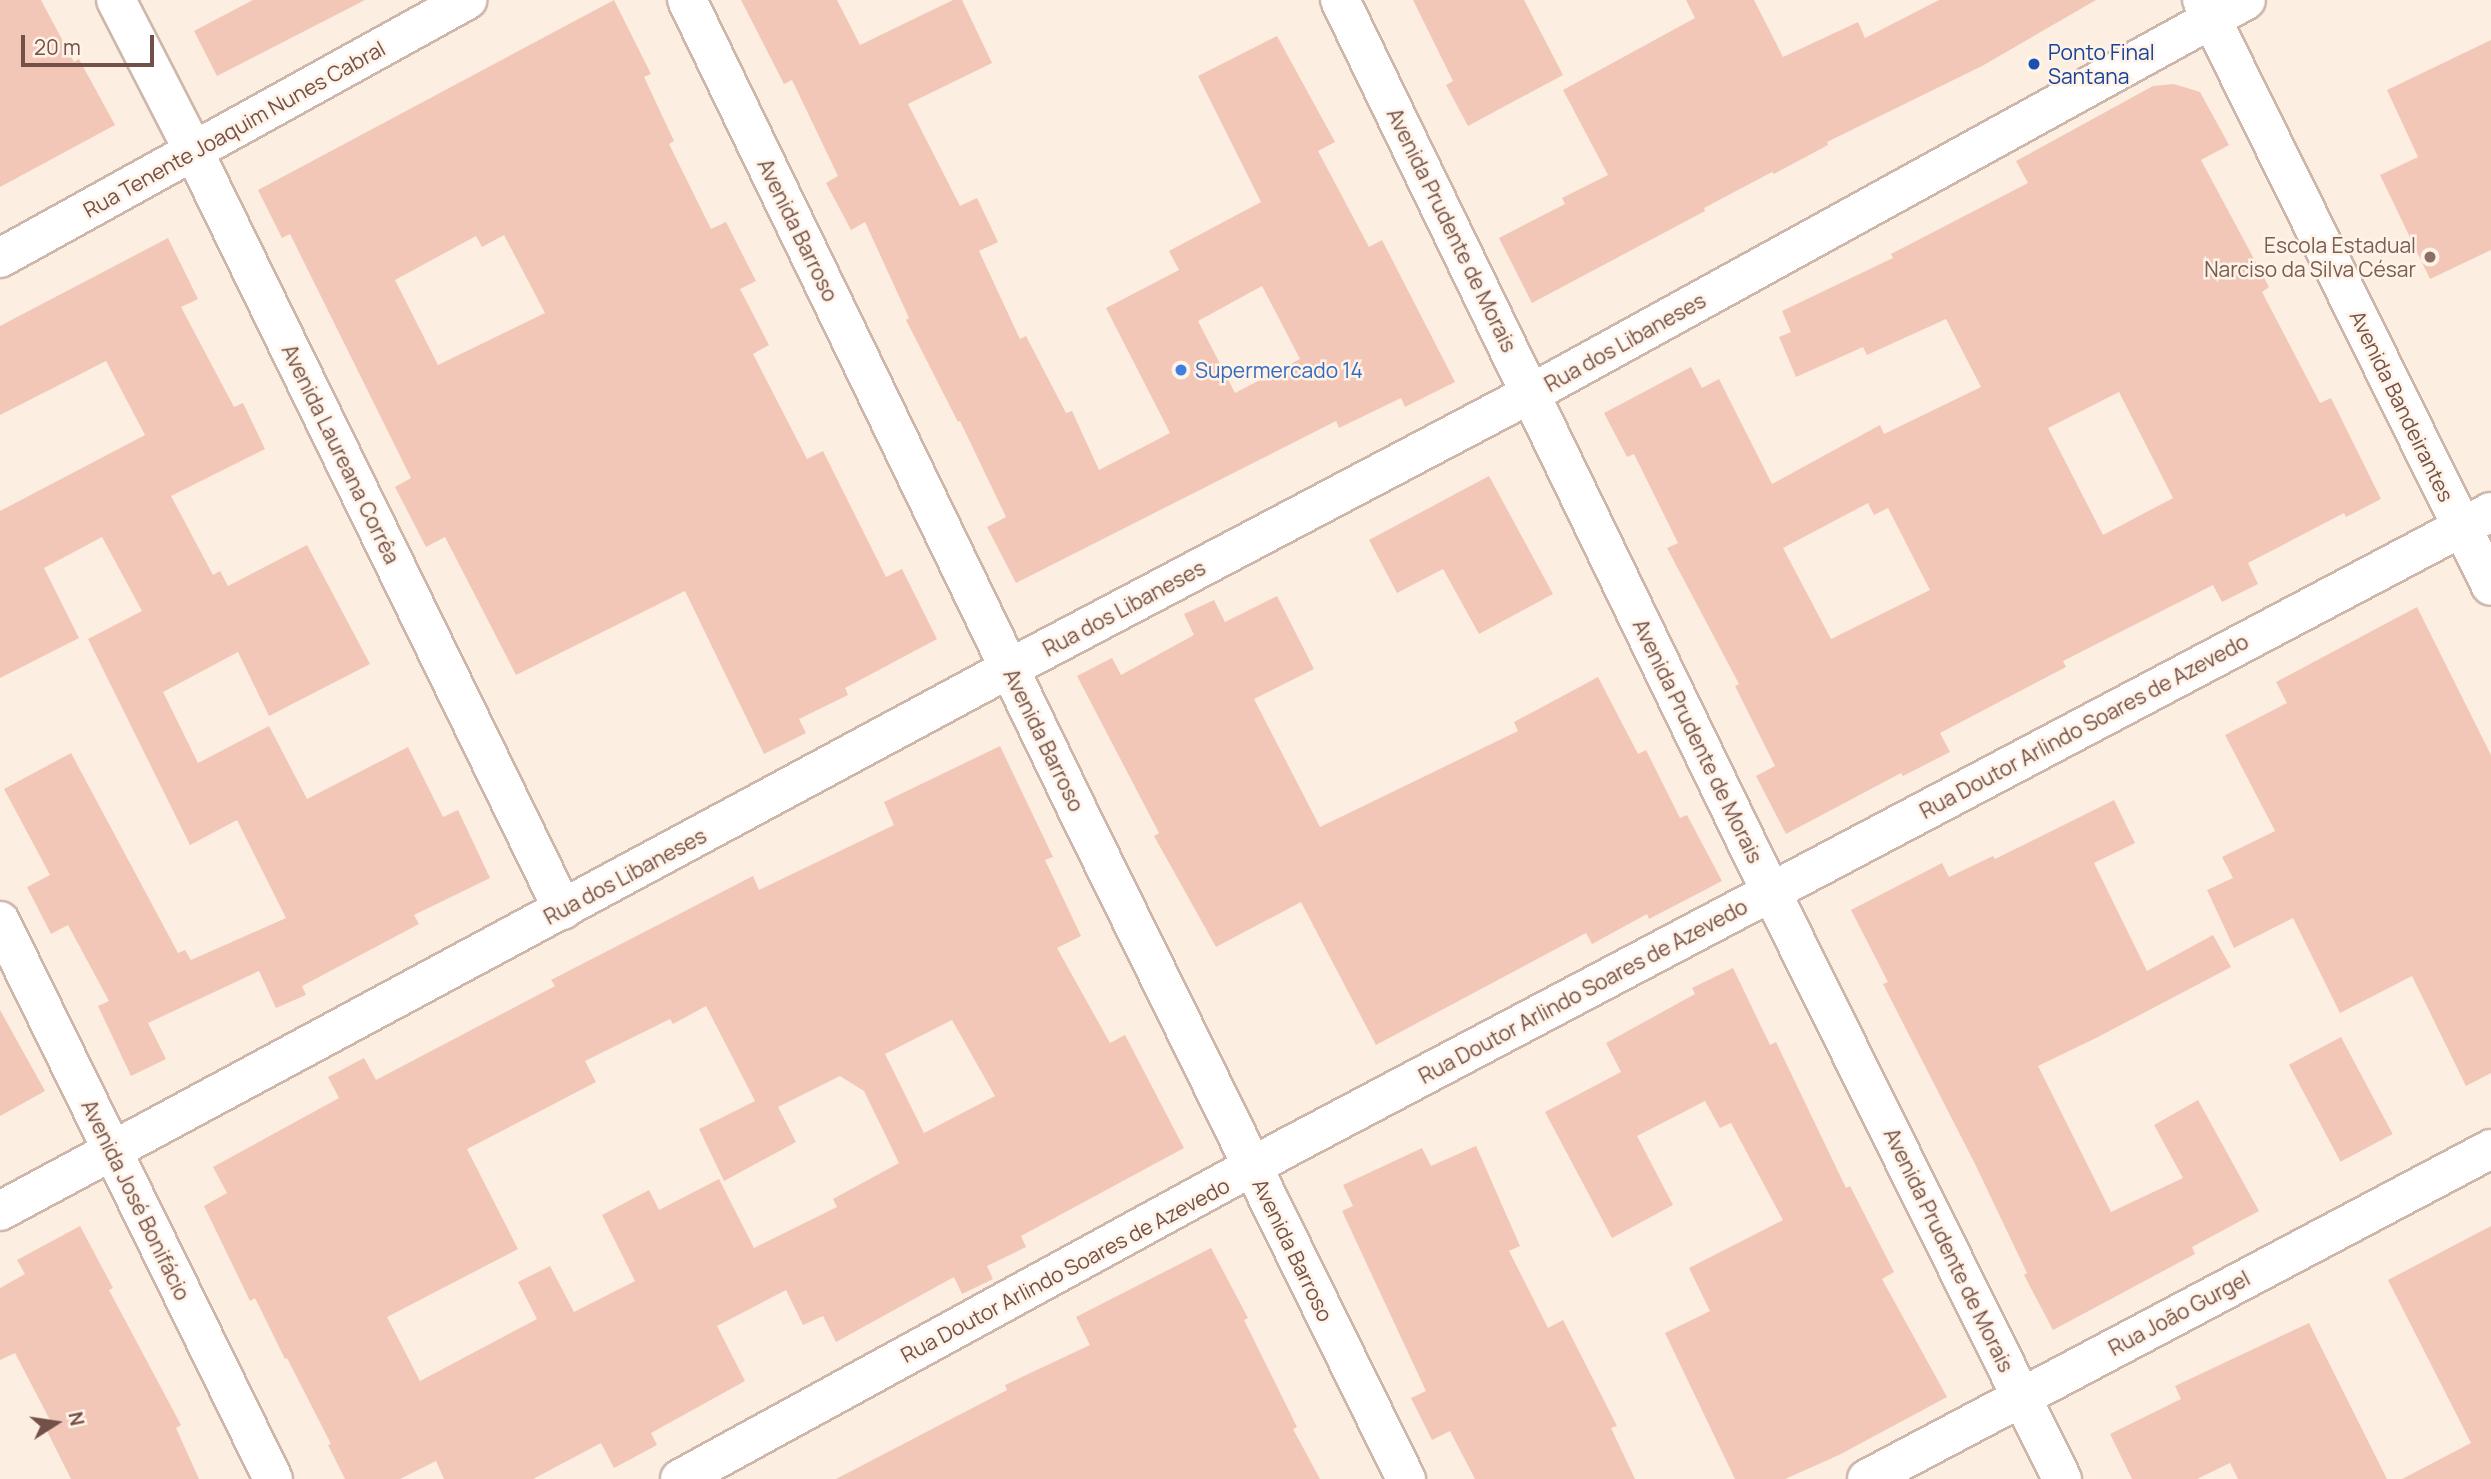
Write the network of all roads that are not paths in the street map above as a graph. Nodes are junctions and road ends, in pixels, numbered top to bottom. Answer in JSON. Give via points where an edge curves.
{"nodes":[{"id":1,"x":116,"y":0,"type":"edge"},
{"id":2,"x":467,"y":0,"type":"edge"},
{"id":3,"x":687,"y":0,"type":"edge"},
{"id":4,"x":1340,"y":0,"type":"edge"},
{"id":5,"x":2246,"y":0,"type":"edge"},
{"id":6,"x":2206,"y":9,"type":"edge"},
{"id":7,"x":194,"y":152,"type":"junction"},
{"id":8,"x":0,"y":258,"type":"edge"},
{"id":9,"x":1530,"y":394,"type":"junction"},
{"id":10,"x":2476,"y":520,"type":"edge"},
{"id":11,"x":2491,"y":586,"type":"edge"},
{"id":12,"x":1010,"y":668,"type":"junction"},
{"id":13,"x":1771,"y":891,"type":"junction"},
{"id":14,"x":563,"y":910,"type":"junction"},
{"id":15,"x":0,"y":921,"type":"edge"},
{"id":16,"x":113,"y":1149,"type":"junction"},
{"id":17,"x":2491,"y":1149,"type":"edge"},
{"id":18,"x":1253,"y":1168,"type":"junction"},
{"id":19,"x":0,"y":1211,"type":"edge"},
{"id":20,"x":2021,"y":1396,"type":"junction"},
{"id":21,"x":273,"y":1479,"type":"edge"},
{"id":22,"x":680,"y":1479,"type":"edge"},
{"id":23,"x":1406,"y":1479,"type":"edge"},
{"id":24,"x":1867,"y":1479,"type":"edge"},
{"id":25,"x":2062,"y":1479,"type":"edge"}],
"edges":[{"from":1,"to":7,"type":"street","name":"Avenida Laureana Corrêa"},
{"from":2,"to":7,"type":"street","name":"Rua Tenente Joaquim Nunes Cabral"},
{"from":3,"to":12,"type":"street","name":"Avenida Barroso"},
{"from":4,"to":9,"type":"street","name":"Avenida Prudente de Morais"},
{"from":5,"to":6,"type":"street","name":"Rua dos Libaneses"},
{"from":6,"to":9,"type":"street","name":"Rua dos Libaneses"},
{"from":6,"to":10,"type":"street","name":"Avenida Bandeirantes"},
{"from":7,"to":8,"type":"street","name":"Rua Tenente Joaquim Nunes Cabral"},
{"from":7,"to":14,"type":"street","name":"Avenida Laureana Corrêa"},
{"from":9,"to":12,"type":"street","name":"Rua dos Libaneses"},
{"from":9,"to":13,"type":"street","name":"Avenida Prudente de Morais"},
{"from":10,"to":11,"type":"street","name":"Avenida Bandeirantes"},
{"from":10,"to":13,"type":"street","name":"Rua Doutor Arlindo Soares de Azevedo"},
{"from":12,"to":14,"type":"street","name":"Rua dos Libaneses"},
{"from":12,"to":18,"type":"street","name":"Avenida Barroso"},
{"from":13,"to":18,"type":"street","name":"Rua Doutor Arlindo Soares de Azevedo"},
{"from":13,"to":20,"type":"street","name":"Avenida Prudente de Morais"},
{"from":14,"to":16,"type":"street","name":"Rua dos Libaneses"},
{"from":15,"to":16,"type":"street","name":"Avenida José Bonifácio"},
{"from":16,"to":19,"type":"street","name":"Rua dos Libaneses"},
{"from":16,"to":21,"type":"street","name":"Avenida José Bonifácio"},
{"from":17,"to":20,"type":"street","name":"Rua João Gurgel"},
{"from":18,"to":22,"type":"street","name":"Rua Doutor Arlindo Soares de Azevedo"},
{"from":18,"to":23,"type":"street","name":"Avenida Barroso"},
{"from":20,"to":24,"type":"street","name":"Rua João Gurgel"},
{"from":20,"to":25,"type":"street","name":"Avenida Prudente de Morais"}]}
